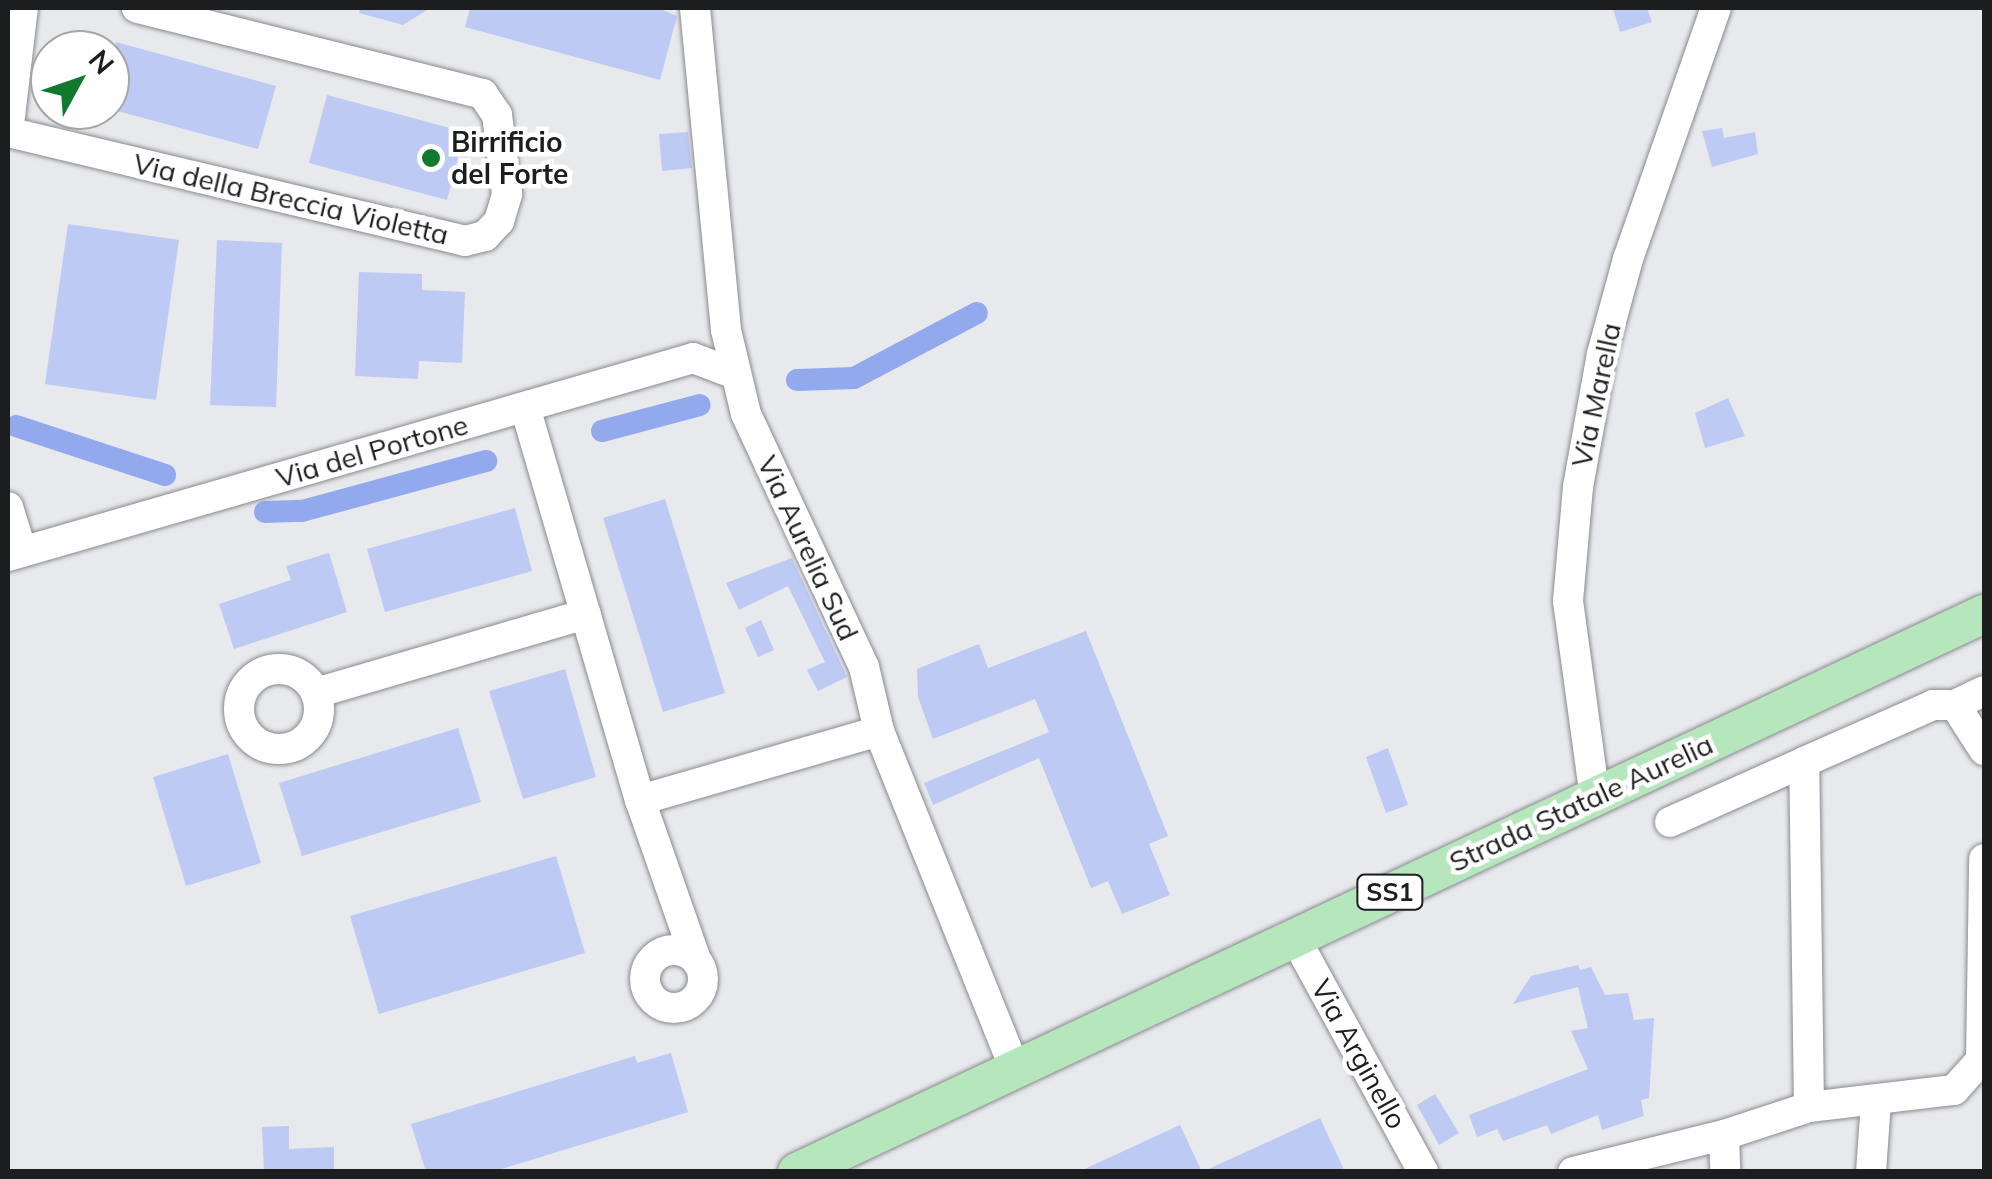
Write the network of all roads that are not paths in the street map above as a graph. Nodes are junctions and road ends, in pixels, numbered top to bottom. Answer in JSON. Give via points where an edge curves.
{"nodes":[{"id":1,"x":24,"y":8,"type":"edge"},
{"id":2,"x":137,"y":8,"type":"edge"},
{"id":3,"x":696,"y":8,"type":"edge"},
{"id":4,"x":1716,"y":8,"type":"edge"},
{"id":5,"x":8,"y":133,"type":"edge"},
{"id":6,"x":735,"y":374,"type":"junction"},
{"id":7,"x":525,"y":407,"type":"junction"},
{"id":8,"x":8,"y":506,"type":"edge"},
{"id":9,"x":15,"y":554,"type":"edge"},
{"id":10,"x":586,"y":614,"type":"junction"},
{"id":11,"x":1984,"y":614,"type":"edge"},
{"id":12,"x":1984,"y":692,"type":"edge"},
{"id":13,"x":316,"y":693,"type":"dead end"},
{"id":14,"x":1956,"y":705,"type":"junction"},
{"id":15,"x":879,"y":731,"type":"junction"},
{"id":16,"x":1984,"y":750,"type":"edge"},
{"id":17,"x":1804,"y":762,"type":"junction"},
{"id":18,"x":1594,"y":798,"type":"junction"},
{"id":19,"x":640,"y":800,"type":"junction"},
{"id":20,"x":1670,"y":822,"type":"dead end"},
{"id":21,"x":1984,"y":859,"type":"edge"},
{"id":22,"x":1294,"y":936,"type":"junction"},
{"id":23,"x":696,"y":960,"type":"dead end"},
{"id":24,"x":1014,"y":1067,"type":"junction"},
{"id":25,"x":1876,"y":1102,"type":"junction"},
{"id":26,"x":1810,"y":1107,"type":"junction"},
{"id":27,"x":1724,"y":1135,"type":"junction"},
{"id":28,"x":797,"y":1172,"type":"edge"},
{"id":29,"x":1423,"y":1172,"type":"edge"},
{"id":30,"x":1573,"y":1172,"type":"edge"},
{"id":31,"x":1725,"y":1172,"type":"edge"},
{"id":32,"x":1871,"y":1172,"type":"edge"}],
"edges":[{"from":1,"to":5,"type":"street"},
{"from":2,"to":5,"type":"street","name":"Via della Breccia Violetta","via":[[483,94],[497,115],[507,194],[500,222],[485,236],[465,241]]},
{"from":3,"to":6,"type":"street","name":"Via Aurelia Sud"},
{"from":4,"to":18,"type":"street","name":"Via Marella","via":[[1628,260],[1602,354],[1578,486],[1568,601]]},
{"from":6,"to":7,"type":"street","name":"Via del Portone","via":[[693,358]]},
{"from":6,"to":15,"type":"street","name":"Via Aurelia Sud","via":[[746,414],[864,667]]},
{"from":7,"to":9,"type":"street","name":"Via del Portone"},
{"from":7,"to":10,"type":"street"},
{"from":8,"to":9,"type":"street"},
{"from":10,"to":13,"type":"street"},
{"from":10,"to":19,"type":"street"},
{"from":11,"to":18,"type":"main road","name":"Strada Statale Aurelia","number":"SS1"},
{"from":12,"to":14,"type":"street"},
{"from":14,"to":16,"type":"street"},
{"from":14,"to":17,"type":"street","via":[[1933,705]]},
{"from":15,"to":19,"type":"street"},
{"from":15,"to":24,"type":"street","name":"Via Aurelia Sud"},
{"from":17,"to":20,"type":"street"},
{"from":17,"to":26,"type":"street"},
{"from":18,"to":22,"type":"main road","name":"Strada Statale Aurelia","number":"SS1"},
{"from":19,"to":23,"type":"street"},
{"from":21,"to":25,"type":"street","via":[[1981,1060],[1954,1090]]},
{"from":22,"to":24,"type":"main road","name":"Strada Statale Aurelia","number":"SS1"},
{"from":22,"to":29,"type":"street","name":"Via Arginello"},
{"from":24,"to":28,"type":"main road","name":"Strada Statale Aurelia","number":"SS1"},
{"from":25,"to":26,"type":"street"},
{"from":25,"to":32,"type":"street"},
{"from":26,"to":27,"type":"street"},
{"from":27,"to":30,"type":"street"},
{"from":27,"to":31,"type":"street"}]}
